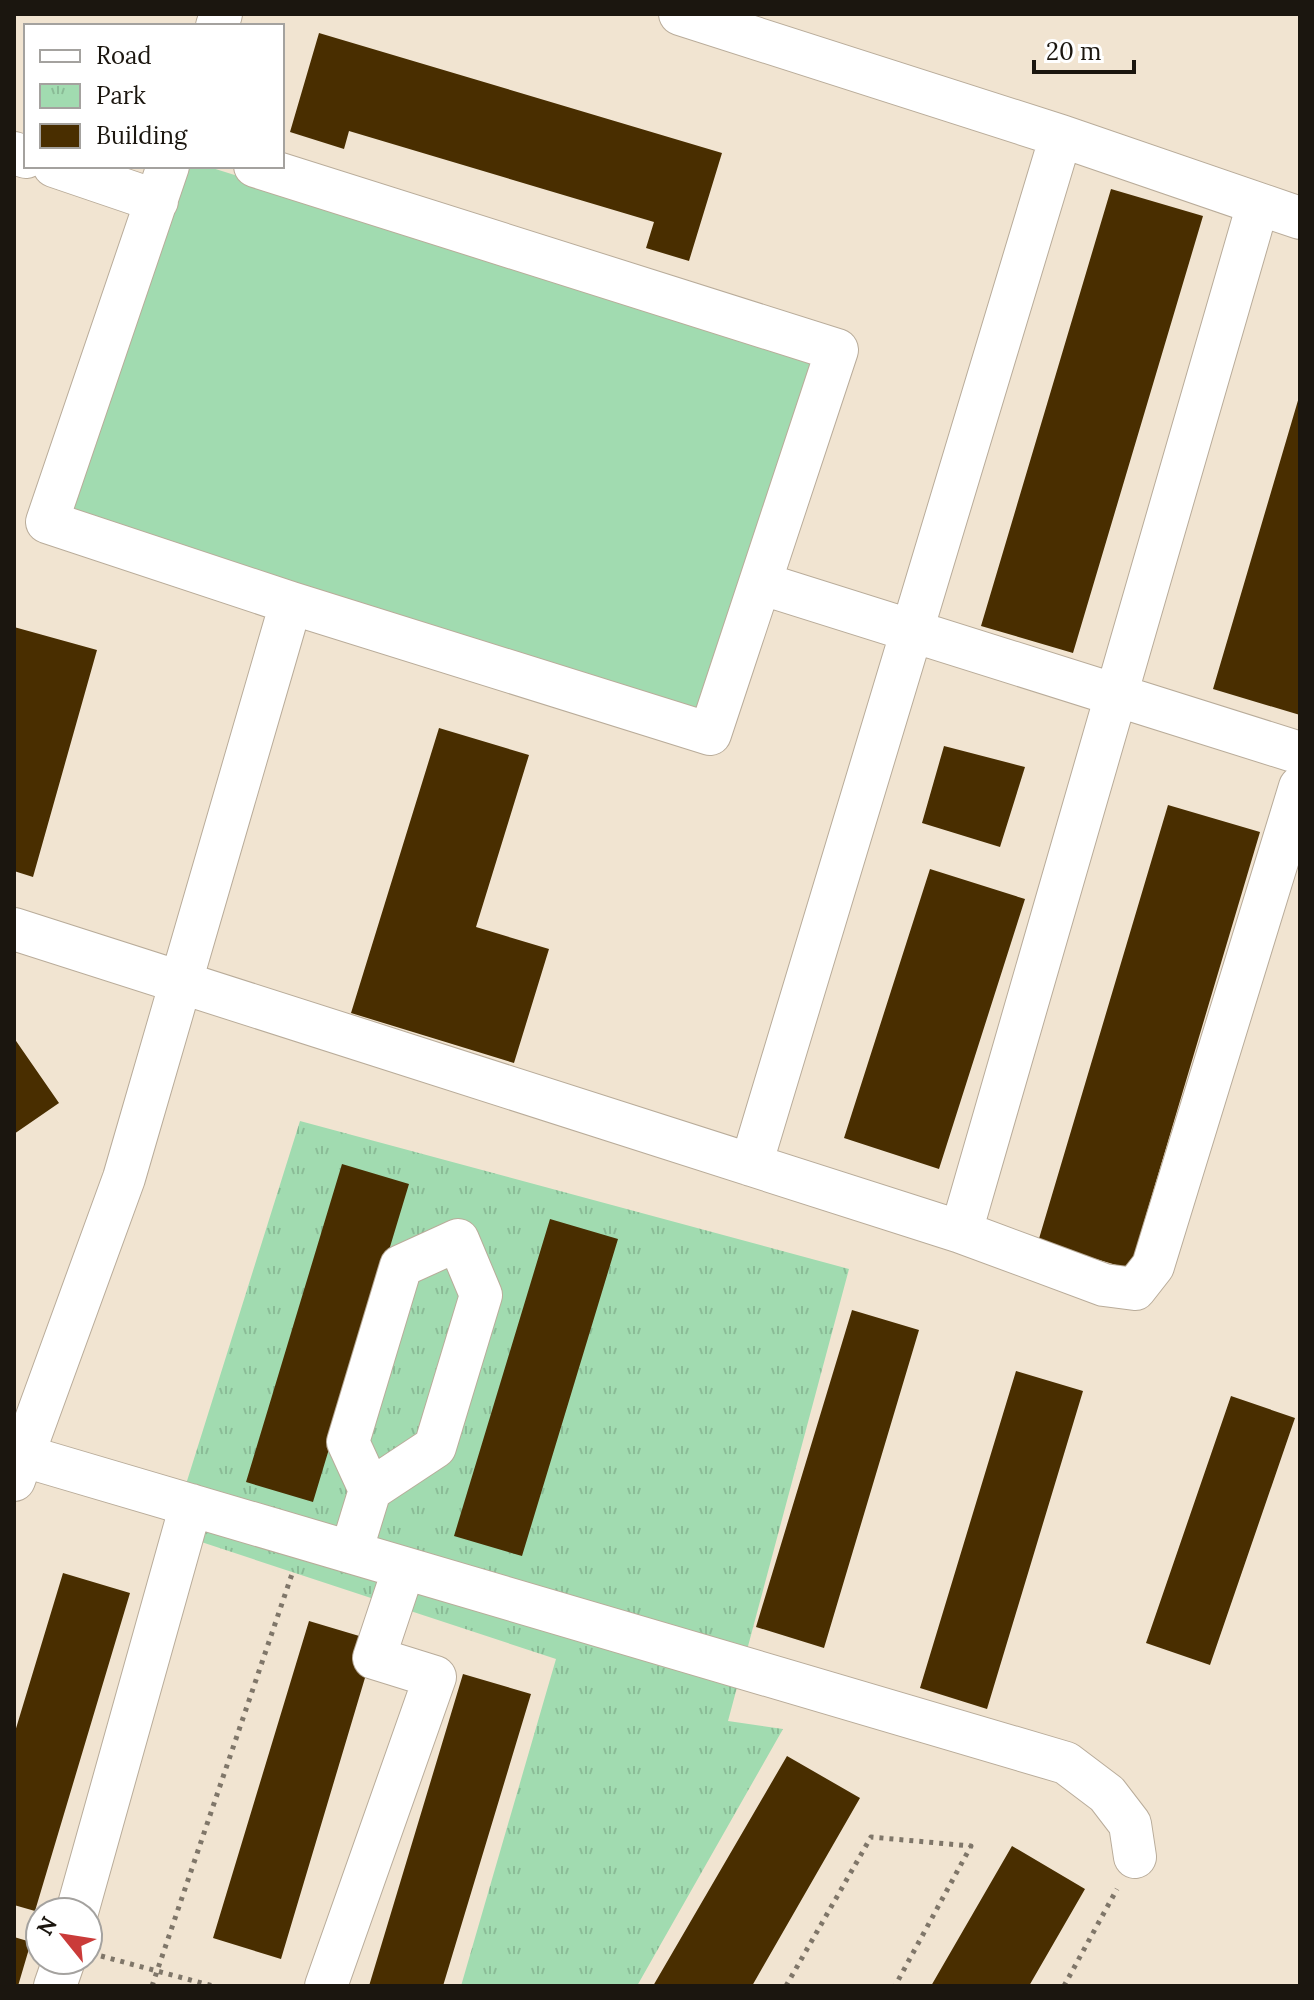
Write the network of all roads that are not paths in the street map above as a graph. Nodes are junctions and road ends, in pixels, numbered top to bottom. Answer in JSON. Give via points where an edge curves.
{"nodes":[{"id":1,"x":680,"y":14,"type":"edge"},
{"id":2,"x":1061,"y":136,"type":"junction"},
{"id":3,"x":66,"y":168,"type":"edge"},
{"id":4,"x":261,"y":168,"type":"edge"},
{"id":5,"x":162,"y":184,"type":"edge"},
{"id":6,"x":1258,"y":204,"type":"junction"},
{"id":7,"x":1300,"y":218,"type":"edge"},
{"id":8,"x":30,"y":517,"type":"edge"},
{"id":9,"x":760,"y":583,"type":"junction"},
{"id":10,"x":291,"y":603,"type":"junction"},
{"id":11,"x":912,"y":631,"type":"junction"},
{"id":12,"x":1116,"y":695,"type":"junction"},
{"id":13,"x":1300,"y":753,"type":"edge"},
{"id":14,"x":1300,"y":787,"type":"edge"},
{"id":15,"x":14,"y":929,"type":"edge"},
{"id":16,"x":181,"y":983,"type":"junction"},
{"id":17,"x":751,"y":1165,"type":"junction"},
{"id":18,"x":961,"y":1232,"type":"junction"},
{"id":19,"x":17,"y":1463,"type":"edge"},
{"id":20,"x":370,"y":1490,"type":"junction"},
{"id":21,"x":191,"y":1505,"type":"junction"},
{"id":22,"x":351,"y":1552,"type":"junction"},
{"id":23,"x":404,"y":1568,"type":"junction"},
{"id":24,"x":1135,"y":1857,"type":"road end"},
{"id":25,"x":81,"y":1896,"type":"edge"},
{"id":26,"x":326,"y":1986,"type":"edge"}],
"edges":[{"from":1,"to":2,"type":"lane"},
{"from":2,"to":6,"type":"lane"},
{"from":2,"to":11,"type":"lane"},
{"from":3,"to":5,"type":"lane"},
{"from":4,"to":9,"type":"lane","via":[[837,350]]},
{"from":5,"to":8,"type":"lane"},
{"from":6,"to":7,"type":"lane"},
{"from":6,"to":12,"type":"lane"},
{"from":8,"to":10,"type":"lane"},
{"from":9,"to":10,"type":"lane","via":[[710,734]]},
{"from":9,"to":11,"type":"lane"},
{"from":10,"to":16,"type":"lane"},
{"from":11,"to":12,"type":"lane"},
{"from":11,"to":17,"type":"lane"},
{"from":12,"to":13,"type":"lane"},
{"from":12,"to":18,"type":"lane"},
{"from":14,"to":18,"type":"lane","via":[[1153,1266],[1135,1289],[1104,1285]]},
{"from":15,"to":16,"type":"lane"},
{"from":16,"to":17,"type":"lane"},
{"from":16,"to":19,"type":"lane","via":[[124,1178]]},
{"from":17,"to":18,"type":"lane"},
{"from":19,"to":21,"type":"lane"},
{"from":20,"to":20,"type":"lane","via":[[435,1447],[481,1295],[458,1240],[401,1266],[348,1442]]},
{"from":20,"to":22,"type":"lane"},
{"from":21,"to":22,"type":"lane"},
{"from":21,"to":25,"type":"lane"},
{"from":22,"to":23,"type":"lane"},
{"from":23,"to":24,"type":"lane","via":[[1066,1763],[1107,1794],[1130,1824]]},
{"from":23,"to":26,"type":"lane","via":[[374,1658],[435,1677]]}]}
